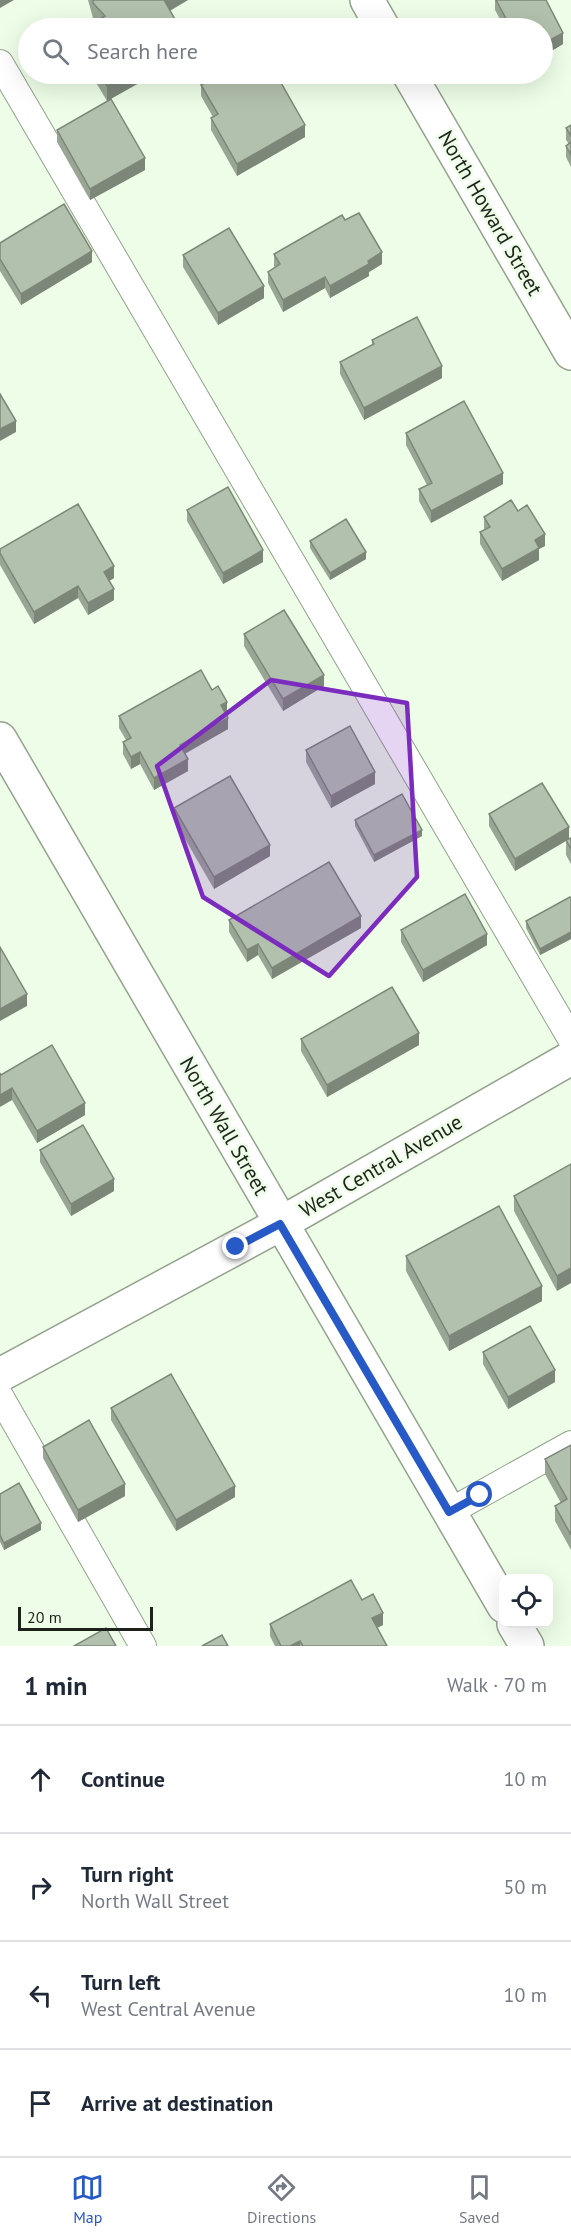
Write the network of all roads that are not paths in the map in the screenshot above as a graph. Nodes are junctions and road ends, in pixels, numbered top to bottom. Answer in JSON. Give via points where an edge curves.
{"nodes":[{"id":1,"x":367,"y":0,"type":"edge"},
{"id":2,"x":377,"y":18,"type":"edge"},
{"id":3,"x":0,"y":63,"type":"edge"},
{"id":4,"x":416,"y":84,"type":"edge"},
{"id":5,"x":571,"y":353,"type":"edge"},
{"id":6,"x":0,"y":739,"type":"edge"},
{"id":7,"x":571,"y":1039,"type":"edge"},
{"id":8,"x":571,"y":1058,"type":"edge"},
{"id":9,"x":280,"y":1224,"type":"junction"},
{"id":10,"x":0,"y":1375,"type":"edge"},
{"id":11,"x":0,"y":1396,"type":"edge"},
{"id":12,"x":571,"y":1444,"type":"edge"},
{"id":13,"x":449,"y":1512,"type":"junction"},
{"id":14,"x":499,"y":1597,"type":"edge"},
{"id":15,"x":517,"y":1628,"type":"edge"},
{"id":16,"x":143,"y":1646,"type":"edge"},
{"id":17,"x":527,"y":1646,"type":"edge"}],
"edges":[{"from":1,"to":2,"type":"street"},
{"from":3,"to":7,"type":"lane"},
{"from":4,"to":5,"type":"street","name":"North Howard Street"},
{"from":6,"to":9,"type":"street","name":"North Wall Street"},
{"from":8,"to":9,"type":"street","name":"West Central Avenue"},
{"from":9,"to":10,"type":"street","name":"West Central Avenue"},
{"from":9,"to":13,"type":"street","name":"North Wall Street"},
{"from":11,"to":16,"type":"lane"},
{"from":12,"to":13,"type":"lane"},
{"from":13,"to":14,"type":"street","name":"North Wall Street"},
{"from":15,"to":17,"type":"street"}]}
